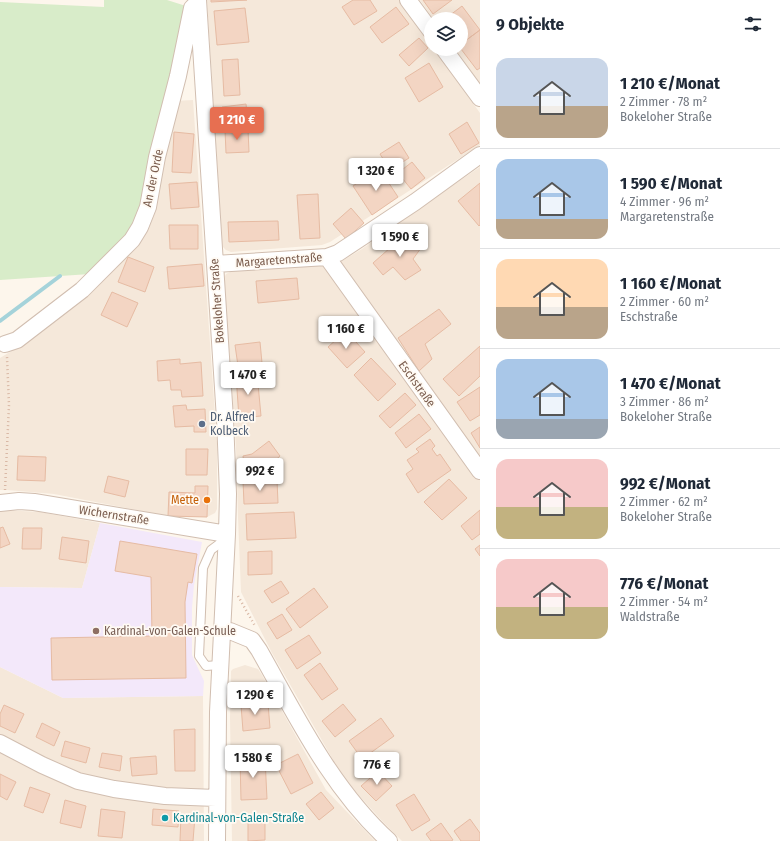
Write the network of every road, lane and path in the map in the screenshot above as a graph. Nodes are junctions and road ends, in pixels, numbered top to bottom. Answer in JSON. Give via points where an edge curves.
{"nodes":[{"id":1,"x":408,"y":0,"type":"edge"},
{"id":2,"x":198,"y":1,"type":"edge"},
{"id":3,"x":424,"y":22,"type":"edge"},
{"id":4,"x":449,"y":56,"type":"edge"},
{"id":5,"x":480,"y":98,"type":"edge"},
{"id":6,"x":480,"y":155,"type":"edge"},
{"id":7,"x":327,"y":257,"type":"junction"},
{"id":8,"x":215,"y":264,"type":"junction"},
{"id":9,"x":5,"y":344,"type":"joint"},
{"id":10,"x":480,"y":471,"type":"edge"},
{"id":11,"x":2,"y":502,"type":"edge"},
{"id":12,"x":227,"y":534,"type":"junction"},
{"id":13,"x":221,"y":631,"type":"junction"},
{"id":14,"x":219,"y":666,"type":"junction"},
{"id":15,"x":0,"y":743,"type":"edge"},
{"id":16,"x":216,"y":798,"type":"junction"},
{"id":17,"x":217,"y":841,"type":"edge"},
{"id":18,"x":389,"y":841,"type":"edge"}],
"edges":[{"from":1,"to":3,"type":"street"},
{"from":2,"to":8,"type":"street","name":"Bokeloher Straße"},
{"from":2,"to":9,"type":"street","name":"An der Orde","via":[[192,8],[178,76],[156,157],[148,207],[140,227],[132,240],[82,290],[17,340]]},
{"from":4,"to":5,"type":"street"},
{"from":6,"to":7,"type":"street","name":"Margaretenstraße","via":[[415,202],[338,253]]},
{"from":7,"to":8,"type":"street","name":"Margaretenstraße"},
{"from":7,"to":10,"type":"street","name":"Eschstraße"},
{"from":8,"to":12,"type":"street","name":"Bokeloher Straße","via":[[225,419]]},
{"from":9,"to":11,"type":"path","via":[[9,405]]},
{"from":11,"to":12,"type":"street","name":"Wichernstraße","via":[[34,502]]},
{"from":12,"to":13,"type":"street","name":"Bokeloher Straße"},
{"from":12,"to":14,"type":"lane","via":[[211,550],[204,568],[199,656],[206,666]]},
{"from":13,"to":14,"type":"street","name":"Bokeloher Straße"},
{"from":13,"to":18,"type":"street","via":[[230,631],[252,640],[321,759],[347,796]]},
{"from":14,"to":16,"type":"street","name":"Bokeloher Straße"},
{"from":15,"to":16,"type":"street","via":[[78,781],[165,796]]},
{"from":16,"to":17,"type":"street","name":"Bokeloher Straße"}]}
